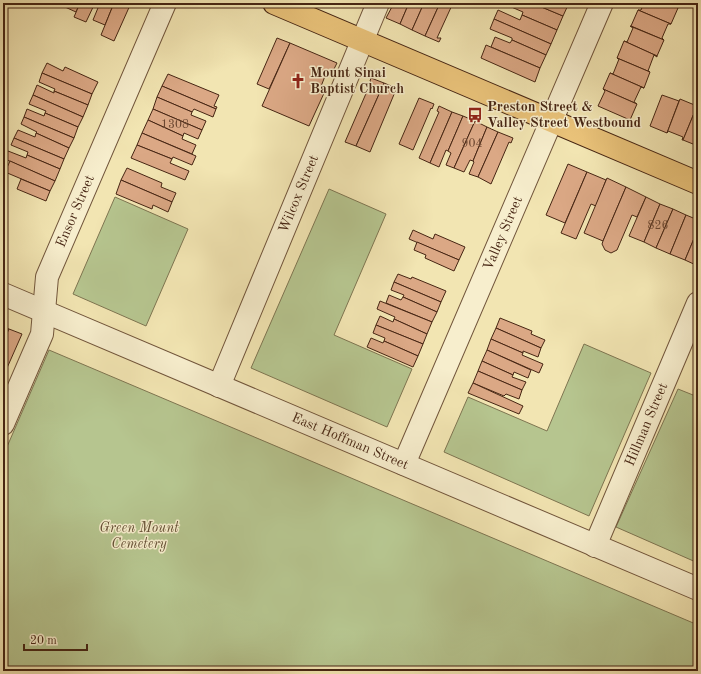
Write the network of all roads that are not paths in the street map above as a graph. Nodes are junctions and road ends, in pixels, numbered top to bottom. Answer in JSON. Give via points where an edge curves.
{"nodes":[{"id":1,"x":165,"y":3,"type":"edge"},
{"id":2,"x":274,"y":3,"type":"edge"},
{"id":3,"x":378,"y":3,"type":"edge"},
{"id":4,"x":602,"y":3,"type":"edge"},
{"id":5,"x":363,"y":41,"type":"junction"},
{"id":6,"x":552,"y":121,"type":"junction"},
{"id":7,"x":698,"y":184,"type":"edge"},
{"id":8,"x":3,"y":294,"type":"edge"},
{"id":9,"x":698,"y":303,"type":"edge"},
{"id":10,"x":44,"y":311,"type":"junction"},
{"id":11,"x":219,"y":386,"type":"junction"},
{"id":12,"x":3,"y":424,"type":"edge"},
{"id":13,"x":404,"y":464,"type":"junction"},
{"id":14,"x":595,"y":546,"type":"junction"},
{"id":15,"x":698,"y":589,"type":"edge"}],
"edges":[{"from":1,"to":10,"type":"street","name":"Ensor Street","via":[[47,277]]},
{"from":2,"to":5,"type":"main road"},
{"from":3,"to":5,"type":"street","name":"Wilcox Street"},
{"from":4,"to":6,"type":"street","name":"Valley Street"},
{"from":5,"to":6,"type":"main road"},
{"from":5,"to":11,"type":"street","name":"Wilcox Street"},
{"from":6,"to":7,"type":"main road"},
{"from":6,"to":13,"type":"street","name":"Valley Street"},
{"from":8,"to":10,"type":"street","name":"East Hoffman Street"},
{"from":9,"to":14,"type":"street","name":"Hillman Street"},
{"from":10,"to":11,"type":"street","name":"East Hoffman Street"},
{"from":10,"to":12,"type":"street","name":"Ensor Street","via":[[42,334]]},
{"from":11,"to":13,"type":"street","name":"East Hoffman Street"},
{"from":13,"to":14,"type":"street","name":"East Hoffman Street"},
{"from":14,"to":15,"type":"street","name":"East Hoffman Street"}]}
